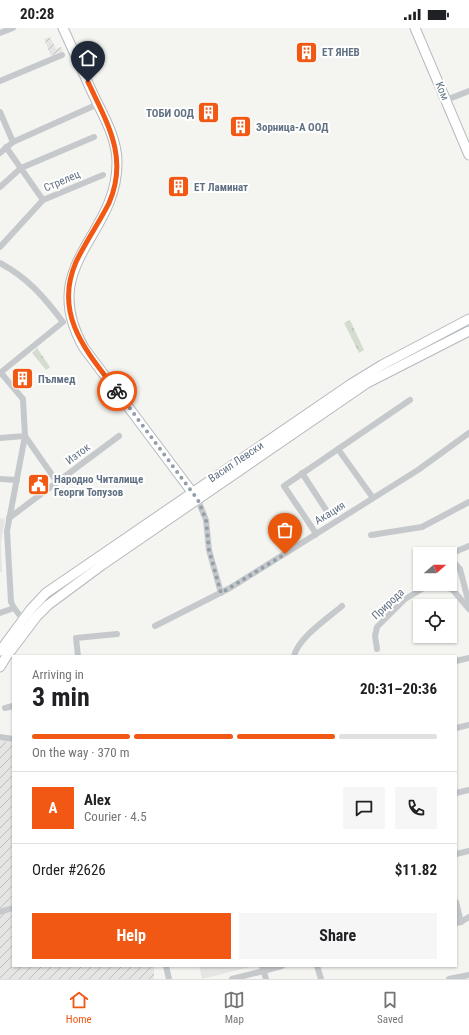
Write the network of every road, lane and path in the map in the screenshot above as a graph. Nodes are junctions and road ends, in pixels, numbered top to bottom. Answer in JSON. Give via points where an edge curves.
{"nodes":[{"id":1,"x":13,"y":28,"type":"edge"},
{"id":2,"x":63,"y":28,"type":"edge"},
{"id":3,"x":415,"y":28,"type":"edge"},
{"id":4,"x":0,"y":33,"type":"edge"},
{"id":5,"x":62,"y":55,"type":"dead end"},
{"id":6,"x":0,"y":81,"type":"edge"},
{"id":7,"x":469,"y":91,"type":"edge"},
{"id":8,"x":446,"y":100,"type":"junction"},
{"id":9,"x":98,"y":104,"type":"junction"},
{"id":10,"x":0,"y":112,"type":"edge"},
{"id":11,"x":94,"y":137,"type":"dead end"},
{"id":12,"x":13,"y":142,"type":"junction"},
{"id":13,"x":6,"y":147,"type":"junction"},
{"id":14,"x":0,"y":153,"type":"edge"},
{"id":15,"x":469,"y":155,"type":"edge"},
{"id":16,"x":21,"y":168,"type":"junction"},
{"id":17,"x":103,"y":175,"type":"dead end"},
{"id":18,"x":0,"y":187,"type":"edge"},
{"id":19,"x":43,"y":200,"type":"junction"},
{"id":20,"x":0,"y":247,"type":"edge"},
{"id":21,"x":0,"y":263,"type":"edge"},
{"id":22,"x":466,"y":320,"type":"edge"},
{"id":23,"x":469,"y":332,"type":"edge"},
{"id":24,"x":0,"y":373,"type":"edge"},
{"id":25,"x":410,"y":400,"type":"dead end"},
{"id":26,"x":469,"y":433,"type":"edge"},
{"id":27,"x":25,"y":436,"type":"junction"},
{"id":28,"x":119,"y":436,"type":"dead end"},
{"id":29,"x":0,"y":438,"type":"edge"},
{"id":30,"x":338,"y":449,"type":"junction"},
{"id":31,"x":302,"y":472,"type":"junction"},
{"id":32,"x":0,"y":479,"type":"edge"},
{"id":33,"x":16,"y":480,"type":"junction"},
{"id":34,"x":58,"y":482,"type":"junction"},
{"id":35,"x":192,"y":492,"type":"junction"},
{"id":36,"x":373,"y":498,"type":"junction"},
{"id":37,"x":198,"y":500,"type":"junction"},
{"id":38,"x":469,"y":502,"type":"edge"},
{"id":39,"x":330,"y":516,"type":"dead end"},
{"id":40,"x":9,"y":518,"type":"junction"},
{"id":41,"x":315,"y":535,"type":"junction"},
{"id":42,"x":371,"y":535,"type":"dead end"},
{"id":43,"x":469,"y":546,"type":"edge"},
{"id":44,"x":221,"y":593,"type":"junction"},
{"id":45,"x":469,"y":604,"type":"edge"},
{"id":46,"x":342,"y":606,"type":"dead end"},
{"id":47,"x":14,"y":608,"type":"junction"},
{"id":48,"x":469,"y":609,"type":"edge"},
{"id":49,"x":0,"y":613,"type":"edge"},
{"id":50,"x":26,"y":623,"type":"junction"},
{"id":51,"x":155,"y":626,"type":"dead end"},
{"id":52,"x":117,"y":634,"type":"dead end"},
{"id":53,"x":377,"y":649,"type":"dead end"},
{"id":54,"x":0,"y":651,"type":"edge"},
{"id":55,"x":78,"y":655,"type":"edge"},
{"id":56,"x":294,"y":655,"type":"edge"},
{"id":57,"x":469,"y":658,"type":"edge"},
{"id":58,"x":457,"y":661,"type":"edge"},
{"id":59,"x":0,"y":667,"type":"edge"},
{"id":60,"x":12,"y":706,"type":"edge"},
{"id":61,"x":5,"y":708,"type":"dead end"},
{"id":62,"x":469,"y":725,"type":"edge"},
{"id":63,"x":457,"y":728,"type":"edge"},
{"id":64,"x":0,"y":737,"type":"edge"},
{"id":65,"x":12,"y":739,"type":"edge"},
{"id":66,"x":469,"y":790,"type":"edge"},
{"id":67,"x":457,"y":793,"type":"edge"},
{"id":68,"x":469,"y":851,"type":"edge"},
{"id":69,"x":457,"y":854,"type":"edge"},
{"id":70,"x":12,"y":908,"type":"edge"},
{"id":71,"x":457,"y":909,"type":"edge"},
{"id":72,"x":0,"y":912,"type":"edge"},
{"id":73,"x":469,"y":917,"type":"edge"},
{"id":74,"x":459,"y":923,"type":"edge"},
{"id":75,"x":166,"y":967,"type":"edge"},
{"id":76,"x":317,"y":967,"type":"edge"},
{"id":77,"x":263,"y":968,"type":"edge"},
{"id":78,"x":469,"y":976,"type":"edge"},
{"id":79,"x":320,"y":978,"type":"edge"},
{"id":80,"x":169,"y":979,"type":"edge"},
{"id":81,"x":232,"y":979,"type":"edge"},
{"id":82,"x":266,"y":979,"type":"edge"},
{"id":83,"x":449,"y":979,"type":"edge"}],
"edges":[{"from":1,"to":4,"type":"street"},
{"from":2,"to":9,"type":"main road"},
{"from":3,"to":8,"type":"main road","name":"Ком"},
{"from":5,"to":6,"type":"street"},
{"from":7,"to":8,"type":"street"},
{"from":8,"to":15,"type":"main road","name":"Ком"},
{"from":9,"to":12,"type":"street"},
{"from":9,"to":35,"type":"main road","via":[[117,151],[117,176],[113,195],[74,269],[69,291],[71,315],[84,348]]},
{"from":10,"to":12,"type":"street"},
{"from":11,"to":16,"type":"street"},
{"from":12,"to":13,"type":"street"},
{"from":13,"to":14,"type":"street"},
{"from":13,"to":16,"type":"street"},
{"from":16,"to":18,"type":"street"},
{"from":16,"to":19,"type":"street"},
{"from":17,"to":19,"type":"street","name":"Стрелец"},
{"from":19,"to":20,"type":"street","name":"Стрелец"},
{"from":21,"to":24,"type":"street","via":[[16,272],[41,293],[63,322]]},
{"from":22,"to":35,"type":"main road","name":"Васил Левски","via":[[351,384]]},
{"from":23,"to":37,"type":"main road","name":"Васил Левски","via":[[367,383]]},
{"from":24,"to":27,"type":"street","via":[[23,399]]},
{"from":25,"to":30,"type":"street"},
{"from":26,"to":36,"type":"street","name":"Акация","via":[[418,470]]},
{"from":27,"to":29,"type":"street"},
{"from":27,"to":33,"type":"street"},
{"from":27,"to":34,"type":"street"},
{"from":28,"to":34,"type":"street","name":"Изток"},
{"from":30,"to":31,"type":"street"},
{"from":30,"to":36,"type":"street"},
{"from":31,"to":39,"type":"street"},
{"from":31,"to":41,"type":"street","via":[[284,486]]},
{"from":32,"to":33,"type":"street"},
{"from":33,"to":40,"type":"street"},
{"from":34,"to":40,"type":"street","name":"Изток"},
{"from":35,"to":37,"type":"main road"},
{"from":35,"to":50,"type":"main road","name":"Васил Левски","via":[[46,593],[31,609]]},
{"from":36,"to":41,"type":"street","name":"Акация"},
{"from":37,"to":44,"type":"street","via":[[206,520],[209,550]]},
{"from":37,"to":50,"type":"main road","name":"Васил Левски","via":[[60,595]]},
{"from":38,"to":42,"type":"street","via":[[422,528]]},
{"from":40,"to":47,"type":"street","via":[[7,544],[11,602]]},
{"from":41,"to":44,"type":"street","name":"Акация"},
{"from":43,"to":45,"type":"street","via":[[450,555],[460,569]]},
{"from":44,"to":51,"type":"street","name":"Акация"},
{"from":46,"to":56,"type":"street","via":[[306,637],[295,650]]},
{"from":47,"to":49,"type":"street"},
{"from":47,"to":50,"type":"street"},
{"from":48,"to":53,"type":"street","name":"Природа","via":[[453,590],[445,586],[427,586],[405,599],[377,627]]},
{"from":50,"to":54,"type":"main road"},
{"from":50,"to":59,"type":"main road"},
{"from":52,"to":55,"type":"street","via":[[76,638]]},
{"from":57,"to":58,"type":"street"},
{"from":60,"to":61,"type":"street"},
{"from":62,"to":63,"type":"street"},
{"from":64,"to":65,"type":"street"},
{"from":66,"to":67,"type":"street"},
{"from":68,"to":69,"type":"street"},
{"from":70,"to":72,"type":"street"},
{"from":71,"to":74,"type":"street"},
{"from":73,"to":74,"type":"street"},
{"from":75,"to":80,"type":"street"},
{"from":76,"to":79,"type":"street"},
{"from":77,"to":81,"type":"street"},
{"from":77,"to":82,"type":"street"},
{"from":78,"to":83,"type":"street"}]}
